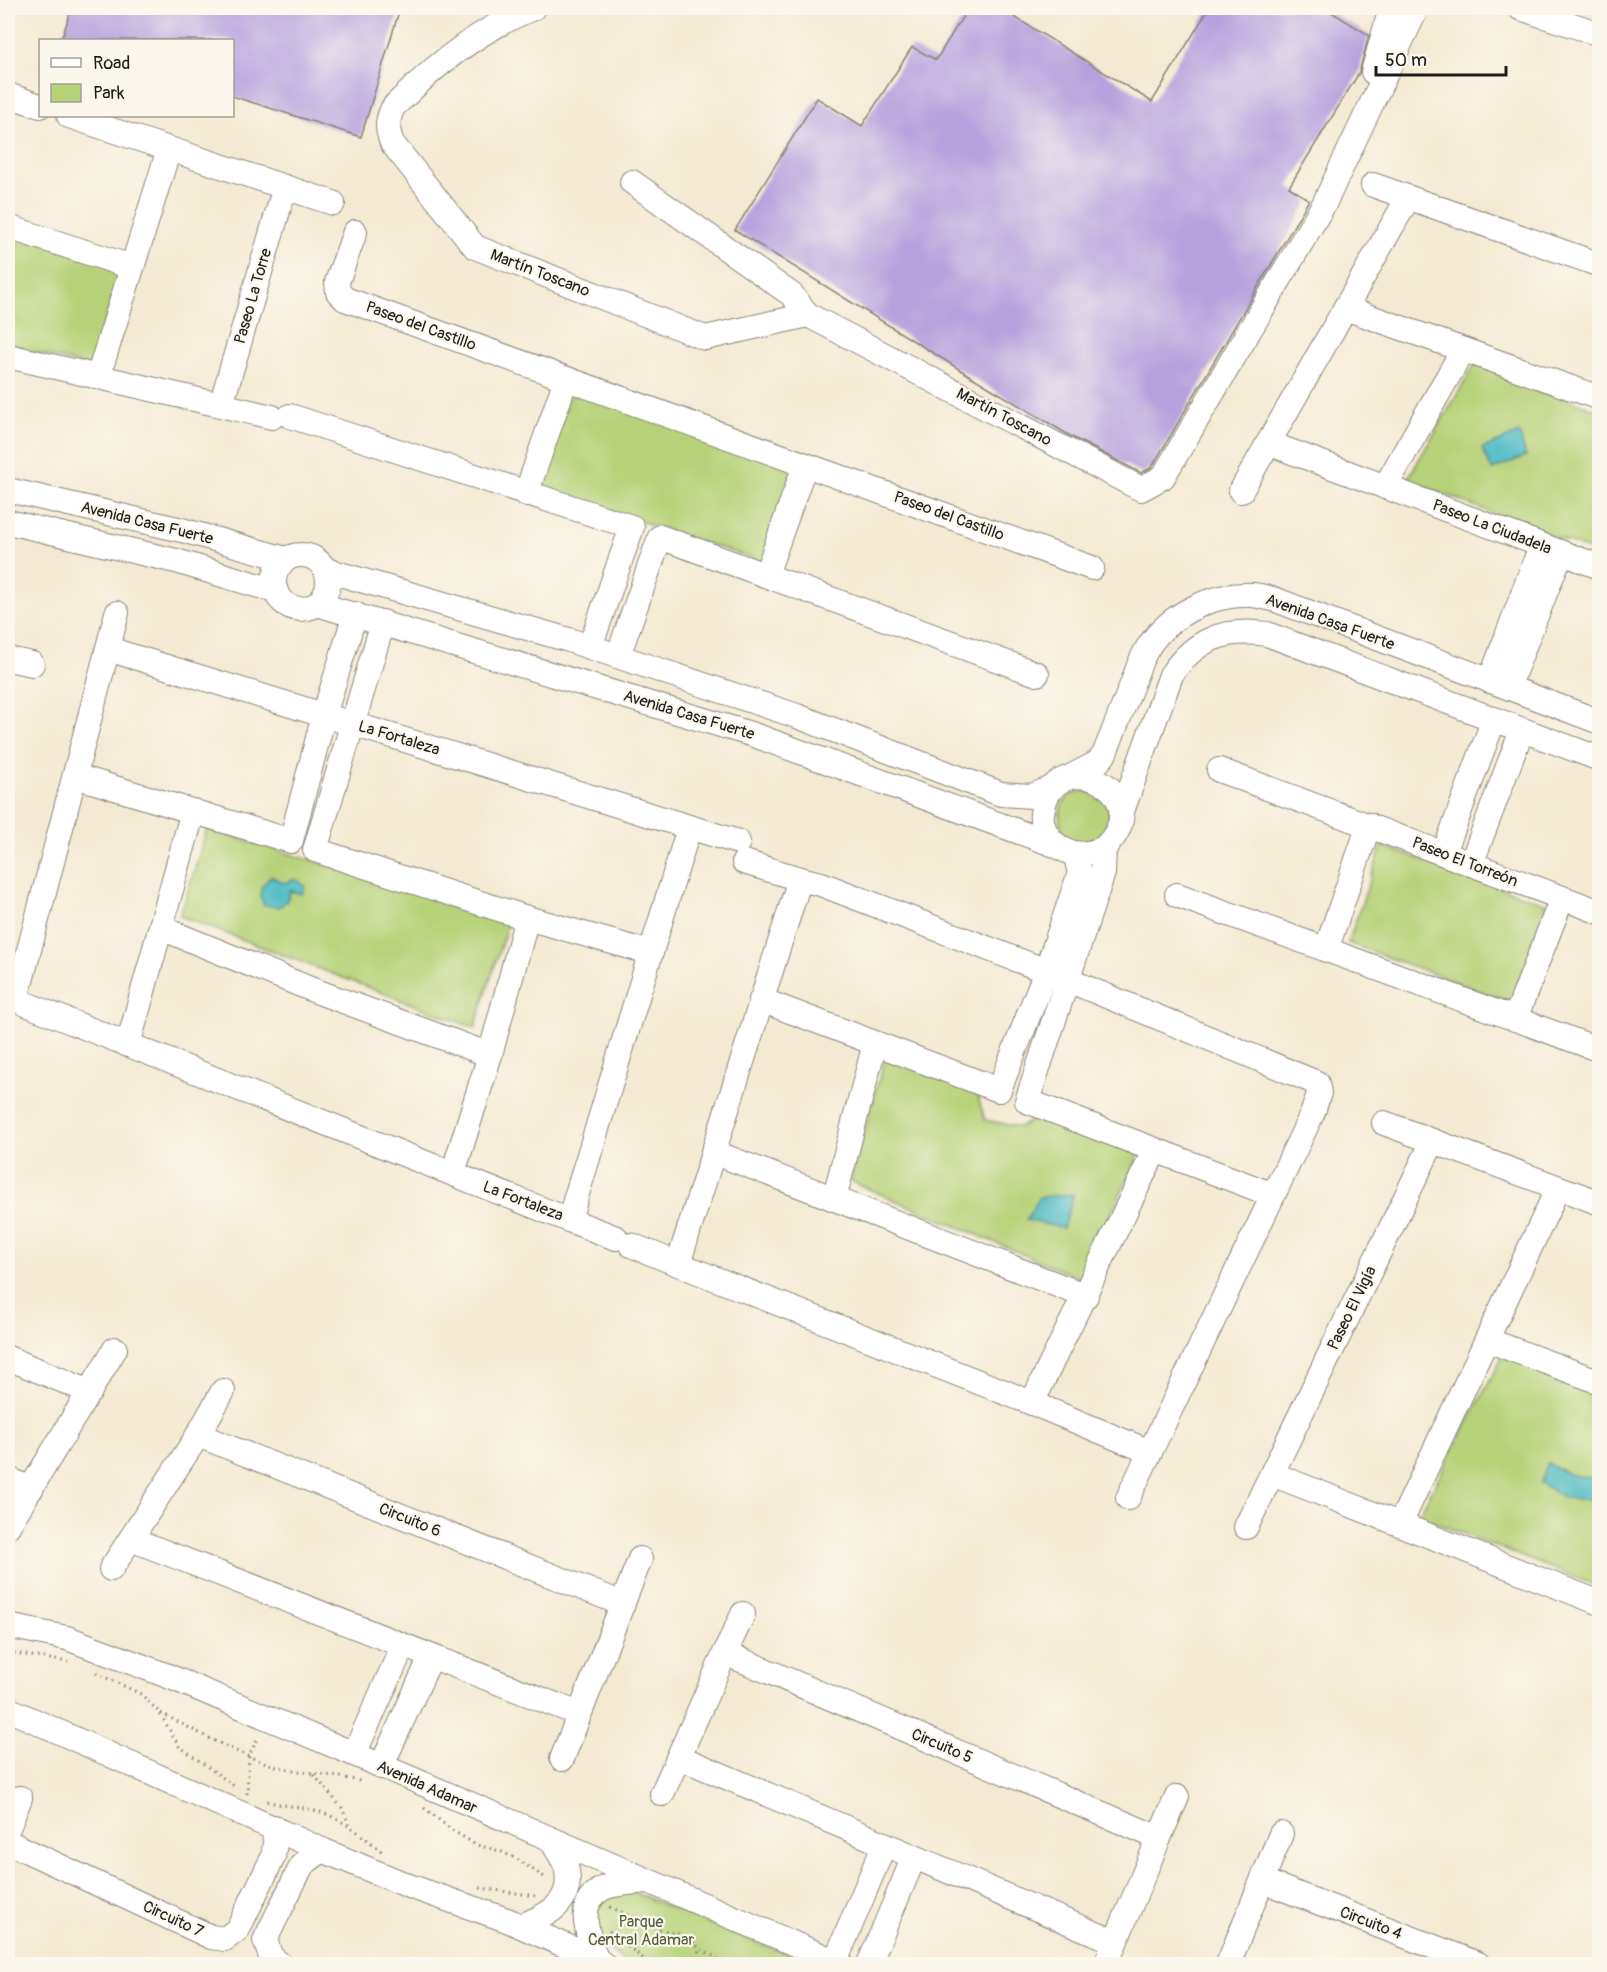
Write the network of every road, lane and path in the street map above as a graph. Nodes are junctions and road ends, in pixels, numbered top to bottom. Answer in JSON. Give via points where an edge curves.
{"nodes":[{"id":1,"x":533,"y":8,"type":"edge"},
{"id":2,"x":1391,"y":8,"type":"edge"},
{"id":3,"x":1521,"y":8,"type":"edge"},
{"id":4,"x":1557,"y":13,"type":"edge"},
{"id":5,"x":1414,"y":14,"type":"dead end"},
{"id":6,"x":1599,"y":34,"type":"edge"},
{"id":7,"x":8,"y":95,"type":"edge"},
{"id":8,"x":39,"y":106,"type":"edge"},
{"id":9,"x":72,"y":117,"type":"edge"},
{"id":10,"x":169,"y":149,"type":"junction"},
{"id":11,"x":632,"y":182,"type":"dead end"},
{"id":12,"x":1374,"y":185,"type":"dead end"},
{"id":13,"x":285,"y":187,"type":"junction"},
{"id":14,"x":1408,"y":198,"type":"junction"},
{"id":15,"x":333,"y":203,"type":"dead end"},
{"id":16,"x":1324,"y":204,"type":"junction"},
{"id":17,"x":8,"y":226,"type":"edge"},
{"id":18,"x":355,"y":232,"type":"dead end"},
{"id":19,"x":1599,"y":265,"type":"edge"},
{"id":20,"x":132,"y":267,"type":"junction"},
{"id":21,"x":1345,"y":308,"type":"junction"},
{"id":22,"x":808,"y":315,"type":"junction"},
{"id":23,"x":1463,"y":350,"type":"junction"},
{"id":24,"x":8,"y":356,"type":"edge"},
{"id":25,"x":98,"y":377,"type":"junction"},
{"id":26,"x":566,"y":379,"type":"junction"},
{"id":27,"x":1599,"y":398,"type":"edge"},
{"id":28,"x":221,"y":405,"type":"junction"},
{"id":29,"x":1268,"y":443,"type":"junction"},
{"id":30,"x":805,"y":465,"type":"junction"},
{"id":31,"x":1384,"y":487,"type":"junction"},
{"id":32,"x":8,"y":490,"type":"edge"},
{"id":33,"x":1241,"y":491,"type":"dead end"},
{"id":34,"x":526,"y":494,"type":"junction"},
{"id":35,"x":8,"y":522,"type":"edge"},
{"id":36,"x":1551,"y":549,"type":"junction"},
{"id":37,"x":286,"y":560,"type":"junction"},
{"id":38,"x":1599,"y":567,"type":"edge"},
{"id":39,"x":1092,"y":568,"type":"dead end"},
{"id":40,"x":326,"y":570,"type":"junction"},
{"id":41,"x":766,"y":576,"type":"junction"},
{"id":42,"x":276,"y":591,"type":"junction"},
{"id":43,"x":317,"y":604,"type":"junction"},
{"id":44,"x":117,"y":613,"type":"dead end"},
{"id":45,"x":355,"y":614,"type":"junction"},
{"id":46,"x":383,"y":622,"type":"junction"},
{"id":47,"x":1393,"y":644,"type":"junction"},
{"id":48,"x":590,"y":647,"type":"junction"},
{"id":49,"x":108,"y":649,"type":"junction"},
{"id":50,"x":618,"y":656,"type":"junction"},
{"id":51,"x":8,"y":659,"type":"edge"},
{"id":52,"x":32,"y":664,"type":"dead end"},
{"id":53,"x":1037,"y":674,"type":"dead end"},
{"id":54,"x":1381,"y":676,"type":"junction"},
{"id":55,"x":1499,"y":684,"type":"junction"},
{"id":56,"x":324,"y":715,"type":"junction"},
{"id":57,"x":1494,"y":719,"type":"junction"},
{"id":58,"x":1599,"y":722,"type":"edge"},
{"id":59,"x":352,"y":724,"type":"junction"},
{"id":60,"x":1522,"y":730,"type":"junction"},
{"id":61,"x":1599,"y":759,"type":"edge"},
{"id":62,"x":1219,"y":770,"type":"dead end"},
{"id":63,"x":75,"y":776,"type":"junction"},
{"id":64,"x":1062,"y":782,"type":"junction"},
{"id":65,"x":193,"y":811,"type":"junction"},
{"id":66,"x":1121,"y":814,"type":"junction"},
{"id":67,"x":1369,"y":825,"type":"junction"},
{"id":68,"x":689,"y":828,"type":"junction"},
{"id":69,"x":1104,"y":848,"type":"junction"},
{"id":70,"x":1065,"y":850,"type":"junction"},
{"id":71,"x":1444,"y":854,"type":"junction"},
{"id":72,"x":1471,"y":864,"type":"junction"},
{"id":73,"x":800,"y":879,"type":"junction"},
{"id":74,"x":1177,"y":895,"type":"dead end"},
{"id":75,"x":1562,"y":898,"type":"junction"},
{"id":76,"x":1599,"y":912,"type":"edge"},
{"id":77,"x":527,"y":918,"type":"junction"},
{"id":78,"x":161,"y":928,"type":"junction"},
{"id":79,"x":1326,"y":950,"type":"junction"},
{"id":80,"x":651,"y":954,"type":"junction"},
{"id":81,"x":1046,"y":971,"type":"junction"},
{"id":82,"x":1068,"y":981,"type":"junction"},
{"id":83,"x":12,"y":998,"type":"edge"},
{"id":84,"x":761,"y":1000,"type":"junction"},
{"id":85,"x":1515,"y":1019,"type":"junction"},
{"id":86,"x":875,"y":1043,"type":"junction"},
{"id":87,"x":128,"y":1045,"type":"junction"},
{"id":88,"x":1599,"y":1050,"type":"edge"},
{"id":89,"x":490,"y":1054,"type":"junction"},
{"id":90,"x":1384,"y":1123,"type":"dead end"},
{"id":91,"x":1433,"y":1142,"type":"junction"},
{"id":92,"x":1155,"y":1150,"type":"junction"},
{"id":93,"x":713,"y":1152,"type":"junction"},
{"id":94,"x":453,"y":1173,"type":"junction"},
{"id":95,"x":1558,"y":1188,"type":"junction"},
{"id":96,"x":1273,"y":1195,"type":"junction"},
{"id":97,"x":834,"y":1199,"type":"junction"},
{"id":98,"x":1599,"y":1203,"type":"edge"},
{"id":99,"x":569,"y":1220,"type":"junction"},
{"id":100,"x":678,"y":1264,"type":"junction"},
{"id":101,"x":1086,"y":1296,"type":"junction"},
{"id":102,"x":1487,"y":1340,"type":"junction"},
{"id":103,"x":116,"y":1349,"type":"dead end"},
{"id":104,"x":8,"y":1358,"type":"edge"},
{"id":105,"x":1599,"y":1382,"type":"edge"},
{"id":106,"x":223,"y":1391,"type":"dead end"},
{"id":107,"x":90,"y":1392,"type":"junction"},
{"id":108,"x":1032,"y":1403,"type":"junction"},
{"id":109,"x":198,"y":1435,"type":"junction"},
{"id":110,"x":1150,"y":1452,"type":"junction"},
{"id":111,"x":1272,"y":1474,"type":"junction"},
{"id":112,"x":8,"y":1479,"type":"edge"},
{"id":113,"x":31,"y":1489,"type":"junction"},
{"id":114,"x":1128,"y":1498,"type":"dead end"},
{"id":115,"x":1400,"y":1524,"type":"junction"},
{"id":116,"x":8,"y":1526,"type":"edge"},
{"id":117,"x":1246,"y":1527,"type":"dead end"},
{"id":118,"x":131,"y":1539,"type":"junction"},
{"id":119,"x":640,"y":1559,"type":"dead end"},
{"id":120,"x":111,"y":1569,"type":"dead end"},
{"id":121,"x":1599,"y":1603,"type":"edge"},
{"id":122,"x":623,"y":1604,"type":"junction"},
{"id":123,"x":743,"y":1614,"type":"dead end"},
{"id":124,"x":8,"y":1626,"type":"edge"},
{"id":125,"x":403,"y":1646,"type":"junction"},
{"id":126,"x":8,"y":1652,"type":"edge"},
{"id":127,"x":725,"y":1653,"type":"junction"},
{"id":128,"x":431,"y":1657,"type":"junction"},
{"id":129,"x":75,"y":1663,"type":"dead end"},
{"id":130,"x":86,"y":1668,"type":"dead end"},
{"id":131,"x":8,"y":1709,"type":"edge"},
{"id":132,"x":159,"y":1712,"type":"junction"},
{"id":133,"x":579,"y":1714,"type":"junction"},
{"id":134,"x":267,"y":1719,"type":"junction"},
{"id":135,"x":354,"y":1754,"type":"junction"},
{"id":136,"x":249,"y":1756,"type":"junction"},
{"id":137,"x":679,"y":1757,"type":"junction"},
{"id":138,"x":562,"y":1759,"type":"dead end"},
{"id":139,"x":314,"y":1775,"type":"junction"},
{"id":140,"x":376,"y":1775,"type":"junction"},
{"id":141,"x":662,"y":1794,"type":"dead end"},
{"id":142,"x":1177,"y":1797,"type":"dead end"},
{"id":143,"x":20,"y":1798,"type":"dead end"},
{"id":144,"x":258,"y":1798,"type":"dead end"},
{"id":145,"x":420,"y":1805,"type":"dead end"},
{"id":146,"x":350,"y":1826,"type":"junction"},
{"id":147,"x":274,"y":1827,"type":"junction"},
{"id":148,"x":8,"y":1828,"type":"edge"},
{"id":149,"x":1281,"y":1834,"type":"dead end"},
{"id":150,"x":1159,"y":1838,"type":"junction"},
{"id":151,"x":552,"y":1841,"type":"junction"},
{"id":152,"x":8,"y":1842,"type":"edge"},
{"id":153,"x":884,"y":1845,"type":"junction"},
{"id":154,"x":322,"y":1850,"type":"junction"},
{"id":155,"x":389,"y":1856,"type":"dead end"},
{"id":156,"x":914,"y":1857,"type":"junction"},
{"id":157,"x":646,"y":1881,"type":"junction"},
{"id":158,"x":1263,"y":1881,"type":"junction"},
{"id":159,"x":477,"y":1887,"type":"dead end"},
{"id":160,"x":564,"y":1896,"type":"junction"},
{"id":161,"x":591,"y":1898,"type":"junction"},
{"id":162,"x":521,"y":1926,"type":"junction"},
{"id":163,"x":1115,"y":1942,"type":"junction"},
{"id":164,"x":699,"y":1948,"type":"junction"},
{"id":165,"x":600,"y":1962,"type":"edge"},
{"id":166,"x":838,"y":1963,"type":"edge"},
{"id":167,"x":280,"y":1965,"type":"edge"},
{"id":168,"x":696,"y":1965,"type":"edge"},
{"id":169,"x":727,"y":1965,"type":"edge"},
{"id":170,"x":869,"y":1965,"type":"edge"},
{"id":171,"x":1106,"y":1965,"type":"edge"},
{"id":172,"x":1228,"y":1965,"type":"edge"},
{"id":173,"x":1478,"y":1965,"type":"edge"}],
"edges":[{"from":1,"to":22,"type":"street","name":"Martín Toscano","via":[[508,18],[418,82],[392,110],[387,129],[392,143],[475,247],[705,338]]},
{"from":2,"to":16,"type":"street","via":[[1377,64],[1347,135],[1325,169]]},
{"from":3,"to":4,"type":"street"},
{"from":4,"to":6,"type":"street"},
{"from":5,"to":16,"type":"street","name":"Martín Toscano"},
{"from":7,"to":8,"type":"street"},
{"from":9,"to":10,"type":"street"},
{"from":10,"to":13,"type":"street"},
{"from":10,"to":20,"type":"street"},
{"from":11,"to":22,"type":"street","via":[[792,295]]},
{"from":12,"to":14,"type":"street"},
{"from":13,"to":15,"type":"street"},
{"from":13,"to":28,"type":"street","name":"Paseo La Torre"},
{"from":14,"to":19,"type":"street"},
{"from":14,"to":21,"type":"street"},
{"from":16,"to":22,"type":"street","name":"Martín Toscano","via":[[1163,477],[1141,489]]},
{"from":17,"to":20,"type":"street"},
{"from":18,"to":26,"type":"street","name":"Paseo del Castillo","via":[[337,282],[338,292],[345,299]]},
{"from":20,"to":25,"type":"street"},
{"from":21,"to":23,"type":"street"},
{"from":21,"to":29,"type":"street"},
{"from":23,"to":27,"type":"street"},
{"from":23,"to":31,"type":"street"},
{"from":24,"to":25,"type":"street"},
{"from":25,"to":28,"type":"street"},
{"from":26,"to":30,"type":"street","name":"Paseo del Castillo"},
{"from":26,"to":34,"type":"street"},
{"from":28,"to":34,"type":"street","via":[[281,416]]},
{"from":29,"to":31,"type":"street","name":"Paseo La Ciudadela"},
{"from":29,"to":33,"type":"street"},
{"from":30,"to":39,"type":"street","name":"Paseo del Castillo"},
{"from":30,"to":41,"type":"street"},
{"from":31,"to":36,"type":"street","name":"Paseo La Ciudadela"},
{"from":32,"to":37,"type":"street","name":"Avenida Casa Fuerte","via":[[182,530]]},
{"from":34,"to":48,"type":"street","via":[[632,527]]},
{"from":35,"to":42,"type":"street","name":"Avenida Casa Fuerte","via":[[176,561]]},
{"from":36,"to":38,"type":"street","name":"Paseo La Ciudadela"},
{"from":36,"to":55,"type":"street"},
{"from":36,"to":55,"type":"street","via":[[1548,584],[1520,656]]},
{"from":37,"to":40,"type":"street","via":[[313,557]]},
{"from":37,"to":42,"type":"street","via":[[274,579]]},
{"from":40,"to":43,"type":"street","via":[[327,589]]},
{"from":40,"to":48,"type":"street","name":"Avenida Casa Fuerte"},
{"from":41,"to":50,"type":"street","via":[[660,537]]},
{"from":41,"to":53,"type":"street"},
{"from":42,"to":43,"type":"street","via":[[288,605],[308,608]]},
{"from":43,"to":45,"type":"street","name":"Avenida Casa Fuerte"},
{"from":44,"to":49,"type":"street","name":"La Fortaleza"},
{"from":45,"to":46,"type":"street","name":"Avenida Casa Fuerte"},
{"from":45,"to":56,"type":"street"},
{"from":46,"to":59,"type":"street"},
{"from":46,"to":70,"type":"street","name":"Avenida Casa Fuerte","via":[[753,735]]},
{"from":47,"to":54,"type":"street"},
{"from":47,"to":55,"type":"street","name":"Avenida Casa Fuerte"},
{"from":47,"to":64,"type":"street","name":"Avenida Casa Fuerte","via":[[1254,595],[1201,604],[1180,615],[1147,648],[1104,755]]},
{"from":48,"to":50,"type":"street","name":"Avenida Casa Fuerte"},
{"from":49,"to":56,"type":"street","name":"La Fortaleza"},
{"from":49,"to":63,"type":"street","name":"La Fortaleza"},
{"from":50,"to":64,"type":"street","name":"Avenida Casa Fuerte","via":[[797,716],[1001,794],[1032,796]]},
{"from":51,"to":52,"type":"street"},
{"from":54,"to":57,"type":"street","name":"Avenida Casa Fuerte"},
{"from":54,"to":66,"type":"street","name":"Avenida Casa Fuerte","via":[[1267,634],[1246,631],[1208,640],[1181,660],[1171,675]]},
{"from":55,"to":58,"type":"street","name":"Avenida Casa Fuerte"},
{"from":56,"to":59,"type":"street","name":"La Fortaleza"},
{"from":56,"to":65,"type":"street","via":[[291,840]]},
{"from":57,"to":60,"type":"street","name":"Avenida Casa Fuerte"},
{"from":57,"to":71,"type":"street"},
{"from":59,"to":68,"type":"street","name":"La Fortaleza"},
{"from":59,"to":77,"type":"street","via":[[315,850]]},
{"from":60,"to":61,"type":"street","name":"Avenida Casa Fuerte"},
{"from":60,"to":72,"type":"street"},
{"from":62,"to":67,"type":"street","name":"Paseo El Torreón"},
{"from":63,"to":65,"type":"street"},
{"from":63,"to":83,"type":"street","name":"La Fortaleza"},
{"from":64,"to":66,"type":"street","via":[[1090,776],[1106,784],[1117,797]]},
{"from":64,"to":70,"type":"street","via":[[1044,802],[1041,817],[1046,832]]},
{"from":65,"to":78,"type":"street"},
{"from":66,"to":69,"type":"street","via":[[1117,833]]},
{"from":67,"to":71,"type":"street","name":"Paseo El Torreón"},
{"from":67,"to":79,"type":"street"},
{"from":68,"to":73,"type":"street","name":"La Fortaleza"},
{"from":68,"to":80,"type":"street","name":"La Fortaleza"},
{"from":69,"to":70,"type":"street","via":[[1090,854]]},
{"from":69,"to":82,"type":"street","via":[[1103,873]]},
{"from":70,"to":81,"type":"street","via":[[1080,873]]},
{"from":71,"to":72,"type":"street","name":"Paseo El Torreón"},
{"from":72,"to":75,"type":"street","name":"Paseo El Torreón"},
{"from":73,"to":81,"type":"street","name":"La Fortaleza"},
{"from":73,"to":84,"type":"street"},
{"from":74,"to":79,"type":"street"},
{"from":75,"to":76,"type":"street","name":"Paseo El Torreón"},
{"from":75,"to":85,"type":"street"},
{"from":77,"to":80,"type":"street"},
{"from":77,"to":89,"type":"street"},
{"from":78,"to":87,"type":"street"},
{"from":78,"to":89,"type":"street","via":[[313,990]]},
{"from":79,"to":85,"type":"street"},
{"from":80,"to":99,"type":"street","name":"La Fortaleza"},
{"from":81,"to":82,"type":"street","name":"La Fortaleza"},
{"from":81,"to":86,"type":"street","via":[[999,1090]]},
{"from":82,"to":92,"type":"street","via":[[1027,1101]]},
{"from":82,"to":96,"type":"street","name":"La Fortaleza","via":[[1317,1083],[1319,1093],[1313,1112]]},
{"from":83,"to":87,"type":"street","name":"La Fortaleza"},
{"from":84,"to":86,"type":"street"},
{"from":84,"to":93,"type":"street"},
{"from":85,"to":88,"type":"street"},
{"from":86,"to":97,"type":"street"},
{"from":87,"to":94,"type":"street","name":"La Fortaleza"},
{"from":89,"to":94,"type":"street"},
{"from":90,"to":91,"type":"street"},
{"from":91,"to":95,"type":"street"},
{"from":91,"to":111,"type":"street","name":"Paseo El Vigía"},
{"from":92,"to":96,"type":"street"},
{"from":92,"to":101,"type":"street"},
{"from":93,"to":97,"type":"street"},
{"from":93,"to":100,"type":"street"},
{"from":94,"to":99,"type":"street","name":"La Fortaleza"},
{"from":95,"to":98,"type":"street"},
{"from":95,"to":102,"type":"street"},
{"from":96,"to":110,"type":"street"},
{"from":97,"to":101,"type":"street"},
{"from":99,"to":100,"type":"street"},
{"from":100,"to":108,"type":"street"},
{"from":101,"to":108,"type":"street"},
{"from":102,"to":105,"type":"street"},
{"from":102,"to":115,"type":"street"},
{"from":103,"to":107,"type":"street"},
{"from":104,"to":107,"type":"street"},
{"from":106,"to":109,"type":"street"},
{"from":107,"to":113,"type":"street"},
{"from":108,"to":110,"type":"street"},
{"from":109,"to":118,"type":"street"},
{"from":109,"to":122,"type":"street","name":"Circuito 6"},
{"from":110,"to":114,"type":"street"},
{"from":111,"to":115,"type":"street"},
{"from":111,"to":117,"type":"street","name":"Paseo El Vigía"},
{"from":112,"to":113,"type":"street"},
{"from":113,"to":116,"type":"street"},
{"from":115,"to":121,"type":"street"},
{"from":118,"to":120,"type":"street"},
{"from":118,"to":125,"type":"street"},
{"from":119,"to":122,"type":"street"},
{"from":122,"to":133,"type":"street"},
{"from":123,"to":127,"type":"street"},
{"from":124,"to":134,"type":"street","name":"Avenida Adamar","via":[[67,1638]]},
{"from":125,"to":128,"type":"street"},
{"from":125,"to":135,"type":"street"},
{"from":126,"to":129,"type":"path"},
{"from":127,"to":137,"type":"street"},
{"from":127,"to":150,"type":"street","name":"Circuito 5"},
{"from":128,"to":133,"type":"street"},
{"from":128,"to":140,"type":"street"},
{"from":130,"to":132,"type":"path","via":[[141,1694]]},
{"from":131,"to":147,"type":"street"},
{"from":132,"to":136,"type":"path"},
{"from":132,"to":136,"type":"path","via":[[179,1746],[247,1795]]},
{"from":133,"to":138,"type":"street"},
{"from":134,"to":135,"type":"street","name":"Avenida Adamar"},
{"from":134,"to":136,"type":"path"},
{"from":135,"to":140,"type":"street","name":"Avenida Adamar"},
{"from":136,"to":139,"type":"path"},
{"from":137,"to":141,"type":"street"},
{"from":137,"to":153,"type":"street"},
{"from":139,"to":140,"type":"path"},
{"from":139,"to":146,"type":"path","via":[[342,1808]]},
{"from":140,"to":151,"type":"street","name":"Avenida Adamar"},
{"from":142,"to":150,"type":"street"},
{"from":143,"to":148,"type":"street"},
{"from":144,"to":146,"type":"path","via":[[314,1810]]},
{"from":145,"to":160,"type":"path","via":[[476,1845],[517,1859],[552,1882]]},
{"from":146,"to":155,"type":"path"},
{"from":147,"to":152,"type":"street","name":"Circuito 7","via":[[273,1857],[238,1929],[225,1939],[211,1937]]},
{"from":147,"to":154,"type":"street"},
{"from":149,"to":158,"type":"street"},
{"from":150,"to":163,"type":"street"},
{"from":151,"to":157,"type":"street","name":"Avenida Adamar"},
{"from":151,"to":160,"type":"street","via":[[566,1866]]},
{"from":153,"to":156,"type":"street"},
{"from":153,"to":166,"type":"street"},
{"from":154,"to":162,"type":"street"},
{"from":154,"to":167,"type":"street","via":[[302,1865],[265,1940],[271,1957]]},
{"from":156,"to":163,"type":"street"},
{"from":156,"to":170,"type":"street"},
{"from":157,"to":161,"type":"street","via":[[604,1887]]},
{"from":157,"to":166,"type":"street","name":"Avenida Adamar"},
{"from":158,"to":172,"type":"street"},
{"from":158,"to":173,"type":"street","name":"Circuito 4"},
{"from":159,"to":160,"type":"path"},
{"from":160,"to":162,"type":"street","via":[[542,1918]]},
{"from":161,"to":164,"type":"path","via":[[658,1929],[680,1934]]},
{"from":161,"to":165,"type":"street","via":[[584,1916]]},
{"from":162,"to":165,"type":"street"},
{"from":163,"to":171,"type":"street"},
{"from":164,"to":168,"type":"path"},
{"from":164,"to":169,"type":"path"}]}
